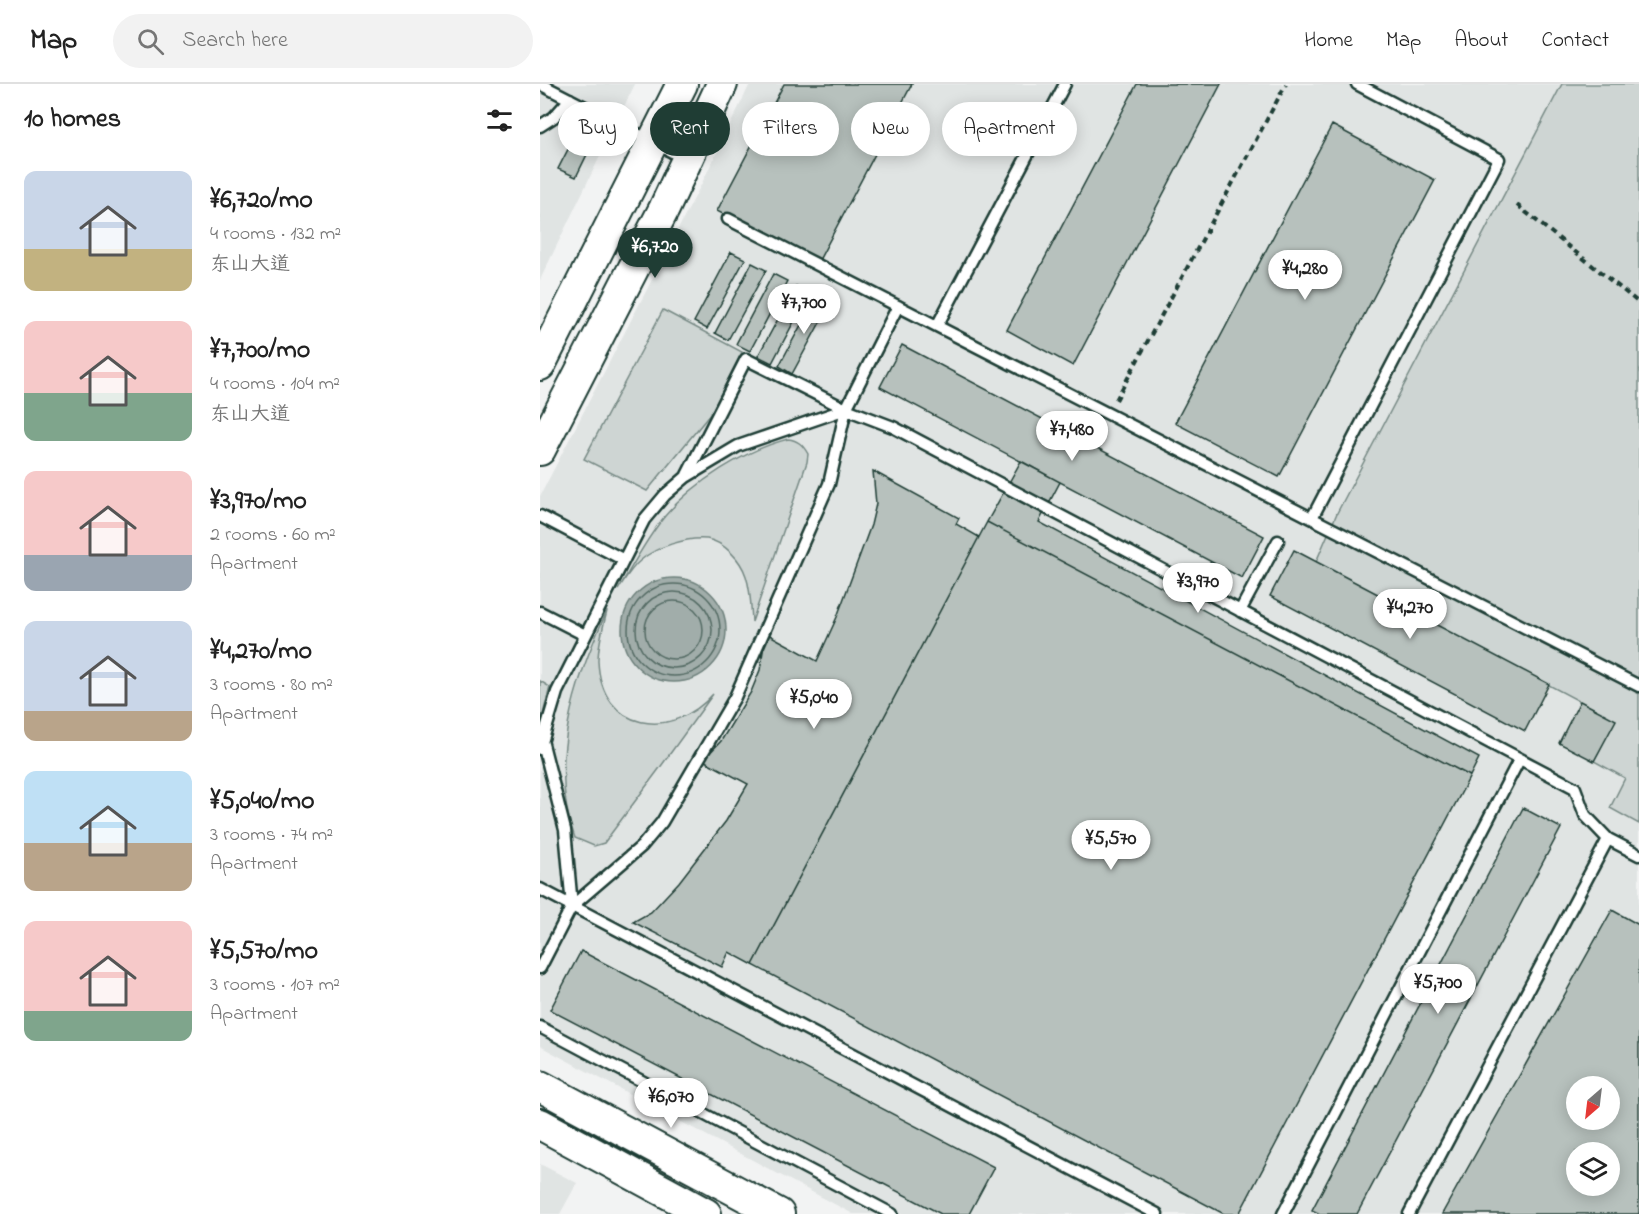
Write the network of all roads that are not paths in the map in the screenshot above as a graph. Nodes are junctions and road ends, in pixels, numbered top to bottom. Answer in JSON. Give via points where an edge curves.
{"nodes":[{"id":1,"x":540,"y":84,"type":"edge"},
{"id":2,"x":682,"y":84,"type":"edge"},
{"id":3,"x":722,"y":84,"type":"edge"},
{"id":4,"x":1065,"y":84,"type":"edge"},
{"id":5,"x":1357,"y":84,"type":"edge"},
{"id":6,"x":570,"y":99,"type":"junction"},
{"id":7,"x":673,"y":102,"type":"edge"},
{"id":8,"x":540,"y":126,"type":"edge"},
{"id":9,"x":650,"y":141,"type":"edge"},
{"id":10,"x":650,"y":146,"type":"edge"},
{"id":11,"x":681,"y":156,"type":"edge"},
{"id":12,"x":687,"y":159,"type":"junction"},
{"id":13,"x":728,"y":219,"type":"dead end"},
{"id":14,"x":898,"y":306,"type":"junction"},
{"id":15,"x":937,"y":326,"type":"junction"},
{"id":16,"x":544,"y":349,"type":"edge"},
{"id":17,"x":846,"y":409,"type":"junction"},
{"id":18,"x":540,"y":450,"type":"edge"},
{"id":19,"x":686,"y":477,"type":"junction"},
{"id":20,"x":540,"y":516,"type":"edge"},
{"id":21,"x":1312,"y":518,"type":"junction"},
{"id":22,"x":1278,"y":541,"type":"dead end"},
{"id":23,"x":624,"y":560,"type":"junction"},
{"id":24,"x":1240,"y":611,"type":"junction"},
{"id":25,"x":540,"y":612,"type":"edge"},
{"id":26,"x":585,"y":635,"type":"junction"},
{"id":27,"x":1639,"y":686,"type":"edge"},
{"id":28,"x":542,"y":747,"type":"edge"},
{"id":29,"x":1519,"y":760,"type":"junction"},
{"id":30,"x":1608,"y":839,"type":"junction"},
{"id":31,"x":1639,"y":855,"type":"edge"},
{"id":32,"x":540,"y":889,"type":"edge"},
{"id":33,"x":572,"y":906,"type":"junction"},
{"id":34,"x":540,"y":968,"type":"edge"},
{"id":35,"x":540,"y":1027,"type":"edge"},
{"id":36,"x":540,"y":1086,"type":"edge"},
{"id":37,"x":540,"y":1124,"type":"edge"},
{"id":38,"x":706,"y":1214,"type":"edge"},
{"id":39,"x":779,"y":1214,"type":"edge"},
{"id":40,"x":892,"y":1214,"type":"edge"},
{"id":41,"x":1157,"y":1214,"type":"edge"},
{"id":42,"x":1283,"y":1214,"type":"edge"},
{"id":43,"x":1409,"y":1214,"type":"edge"}],
"edges":[{"from":1,"to":6,"type":"lane"},
{"from":2,"to":7,"type":"main road"},
{"from":3,"to":12,"type":"main road"},
{"from":4,"to":15,"type":"lane"},
{"from":5,"to":21,"type":"lane","via":[[1499,159]]},
{"from":6,"to":8,"type":"lane"},
{"from":6,"to":9,"type":"lane"},
{"from":10,"to":16,"type":"main road"},
{"from":11,"to":12,"type":"lane"},
{"from":12,"to":18,"type":"main road"},
{"from":13,"to":14,"type":"lane"},
{"from":14,"to":15,"type":"lane"},
{"from":14,"to":17,"type":"lane"},
{"from":15,"to":21,"type":"lane"},
{"from":17,"to":19,"type":"lane","via":[[738,446]]},
{"from":17,"to":19,"type":"lane","via":[[746,359]]},
{"from":17,"to":24,"type":"lane","via":[[893,427]]},
{"from":17,"to":33,"type":"lane","via":[[829,484],[735,697],[662,822],[642,846]]},
{"from":19,"to":23,"type":"lane","via":[[644,520]]},
{"from":20,"to":23,"type":"lane"},
{"from":21,"to":27,"type":"lane"},
{"from":22,"to":24,"type":"lane"},
{"from":23,"to":26,"type":"lane"},
{"from":24,"to":29,"type":"lane"},
{"from":25,"to":26,"type":"lane"},
{"from":26,"to":28,"type":"lane","via":[[557,692]]},
{"from":28,"to":33,"type":"lane","via":[[565,830]]},
{"from":29,"to":30,"type":"lane","via":[[1575,788],[1585,815]]},
{"from":29,"to":42,"type":"lane"},
{"from":30,"to":31,"type":"lane"},
{"from":30,"to":43,"type":"lane"},
{"from":32,"to":33,"type":"lane"},
{"from":33,"to":34,"type":"lane"},
{"from":33,"to":41,"type":"lane"},
{"from":35,"to":40,"type":"lane"},
{"from":36,"to":39,"type":"main road"},
{"from":37,"to":38,"type":"main road"}]}
